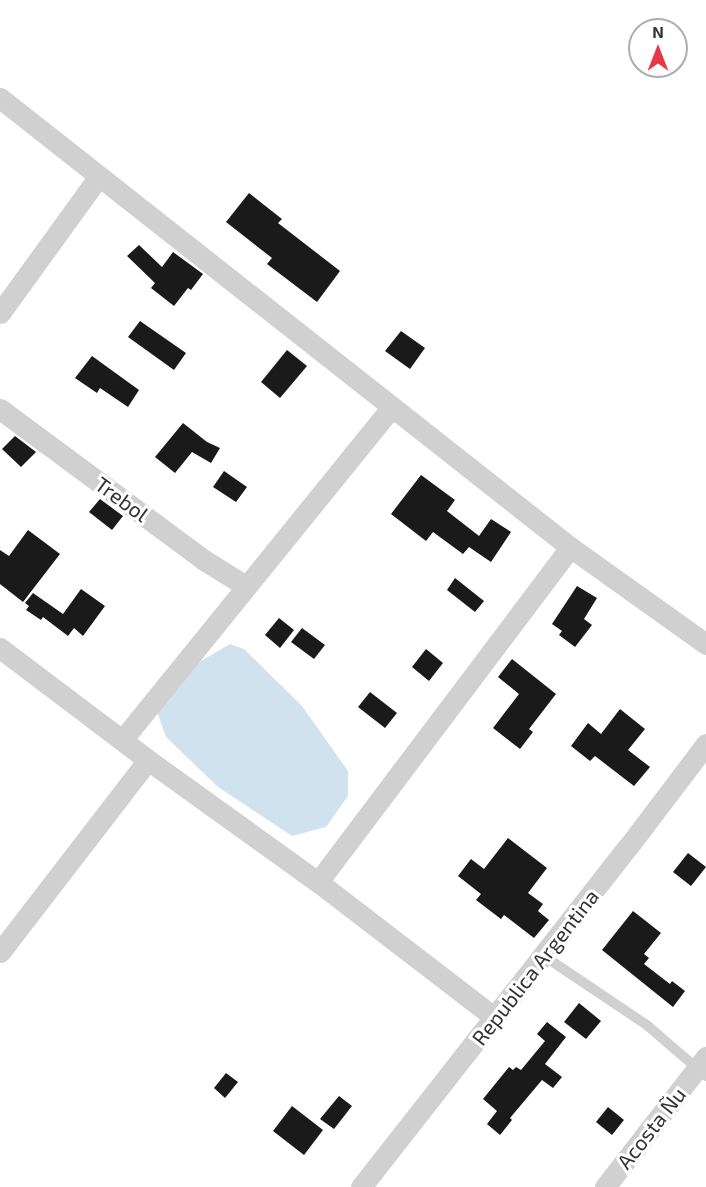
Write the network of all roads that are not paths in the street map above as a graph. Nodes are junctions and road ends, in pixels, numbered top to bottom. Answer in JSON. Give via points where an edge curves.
{"nodes":[{"id":1,"x":0,"y":98,"type":"edge"},
{"id":2,"x":99,"y":176,"type":"junction"},
{"id":3,"x":0,"y":313,"type":"edge"},
{"id":4,"x":391,"y":408,"type":"junction"},
{"id":5,"x":0,"y":409,"type":"edge"},
{"id":6,"x":570,"y":548,"type":"junction"},
{"id":7,"x":246,"y":586,"type":"junction"},
{"id":8,"x":706,"y":644,"type":"edge"},
{"id":9,"x":0,"y":648,"type":"edge"},
{"id":10,"x":123,"y":739,"type":"junction"},
{"id":11,"x":706,"y":744,"type":"edge"},
{"id":12,"x":148,"y":760,"type":"junction"},
{"id":13,"x":318,"y":882,"type":"junction"},
{"id":14,"x":0,"y":952,"type":"edge"},
{"id":15,"x":544,"y":956,"type":"junction"},
{"id":16,"x":495,"y":1018,"type":"junction"},
{"id":17,"x":703,"y":1067,"type":"edge"},
{"id":18,"x":361,"y":1187,"type":"edge"},
{"id":19,"x":605,"y":1187,"type":"edge"}],
"edges":[{"from":1,"to":2,"type":"street"},
{"from":2,"to":3,"type":"street"},
{"from":2,"to":4,"type":"street"},
{"from":4,"to":6,"type":"street"},
{"from":4,"to":7,"type":"street"},
{"from":5,"to":7,"type":"street","name":"Trebol","via":[[204,560]]},
{"from":6,"to":8,"type":"street"},
{"from":6,"to":13,"type":"street"},
{"from":7,"to":10,"type":"street"},
{"from":9,"to":10,"type":"street"},
{"from":10,"to":12,"type":"street"},
{"from":11,"to":15,"type":"street","name":"Republica Argentina"},
{"from":12,"to":13,"type":"street"},
{"from":12,"to":14,"type":"street"},
{"from":13,"to":16,"type":"street"},
{"from":15,"to":16,"type":"street","name":"Republica Argentina"},
{"from":15,"to":17,"type":"lane"},
{"from":16,"to":18,"type":"street","name":"Republica Argentina"},
{"from":17,"to":19,"type":"street","name":"Acosta Ñu"}]}
